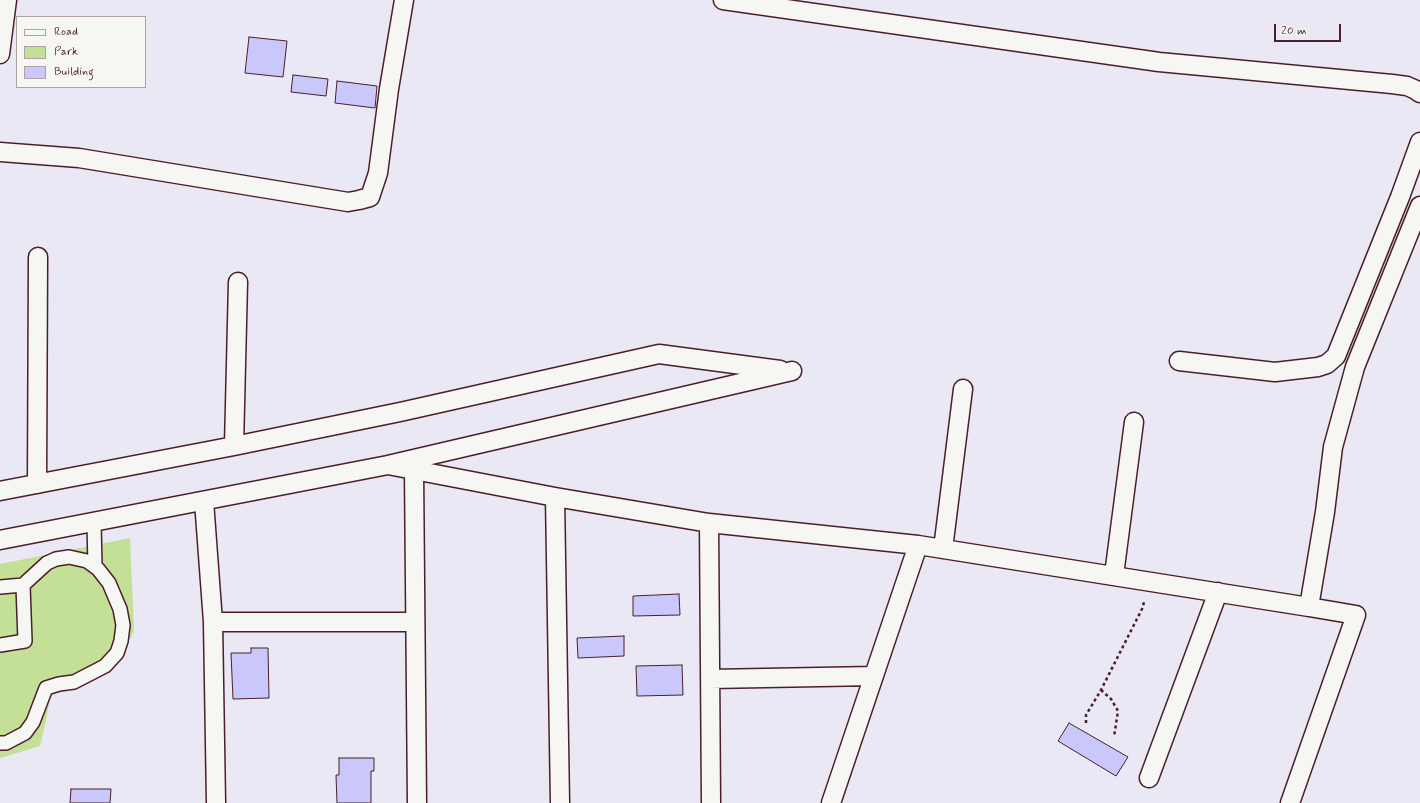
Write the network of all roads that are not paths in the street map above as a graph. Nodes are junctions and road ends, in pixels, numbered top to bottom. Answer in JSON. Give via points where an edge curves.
{"nodes":[{"id":1,"x":7,"y":0,"type":"edge"},
{"id":2,"x":404,"y":0,"type":"edge"},
{"id":3,"x":723,"y":0,"type":"edge"},
{"id":4,"x":0,"y":54,"type":"edge"},
{"id":5,"x":1420,"y":93,"type":"edge"},
{"id":6,"x":1420,"y":142,"type":"edge"},
{"id":7,"x":0,"y":152,"type":"edge"},
{"id":8,"x":1420,"y":206,"type":"edge"},
{"id":9,"x":38,"y":257,"type":"dead end"},
{"id":10,"x":238,"y":282,"type":"dead end"},
{"id":11,"x":1336,"y":356,"type":"junction"},
{"id":12,"x":1179,"y":361,"type":"dead end"},
{"id":13,"x":1355,"y":367,"type":"junction"},
{"id":14,"x":963,"y":389,"type":"dead end"},
{"id":15,"x":1134,"y":422,"type":"dead end"},
{"id":16,"x":234,"y":446,"type":"junction"},
{"id":17,"x":388,"y":465,"type":"junction"},
{"id":18,"x":414,"y":470,"type":"junction"},
{"id":19,"x":37,"y":484,"type":"junction"},
{"id":20,"x":0,"y":491,"type":"edge"},
{"id":21,"x":555,"y":497,"type":"junction"},
{"id":22,"x":204,"y":501,"type":"junction"},
{"id":23,"x":94,"y":522,"type":"junction"},
{"id":24,"x":709,"y":523,"type":"junction"},
{"id":25,"x":0,"y":540,"type":"edge"},
{"id":26,"x":918,"y":545,"type":"junction"},
{"id":27,"x":943,"y":549,"type":"junction"},
{"id":28,"x":95,"y":567,"type":"junction"},
{"id":29,"x":1114,"y":575,"type":"junction"},
{"id":30,"x":23,"y":585,"type":"junction"},
{"id":31,"x":0,"y":587,"type":"edge"},
{"id":32,"x":1218,"y":592,"type":"junction"},
{"id":33,"x":1309,"y":607,"type":"junction"},
{"id":34,"x":213,"y":622,"type":"junction"},
{"id":35,"x":415,"y":622,"type":"junction"},
{"id":36,"x":0,"y":645,"type":"edge"},
{"id":37,"x":874,"y":676,"type":"junction"},
{"id":38,"x":710,"y":679,"type":"junction"},
{"id":39,"x":0,"y":743,"type":"edge"},
{"id":40,"x":1149,"y":778,"type":"dead end"},
{"id":41,"x":216,"y":803,"type":"edge"},
{"id":42,"x":417,"y":803,"type":"edge"},
{"id":43,"x":560,"y":803,"type":"edge"},
{"id":44,"x":711,"y":803,"type":"edge"},
{"id":45,"x":831,"y":803,"type":"edge"},
{"id":46,"x":1290,"y":803,"type":"edge"}],
"edges":[{"from":1,"to":4,"type":"street"},
{"from":2,"to":7,"type":"street","via":[[378,173],[370,196],[360,200],[348,202],[79,158]]},
{"from":3,"to":5,"type":"street","via":[[1160,62],[1407,86]]},
{"from":6,"to":11,"type":"street"},
{"from":8,"to":13,"type":"street"},
{"from":9,"to":19,"type":"street"},
{"from":10,"to":16,"type":"street"},
{"from":11,"to":12,"type":"street","via":[[1318,368],[1275,372]]},
{"from":11,"to":13,"type":"street"},
{"from":13,"to":33,"type":"street","via":[[1333,447]]},
{"from":14,"to":27,"type":"street"},
{"from":15,"to":29,"type":"street"},
{"from":16,"to":17,"type":"street","via":[[659,354],[792,371]]},
{"from":16,"to":19,"type":"street"},
{"from":17,"to":18,"type":"street"},
{"from":17,"to":22,"type":"street"},
{"from":18,"to":21,"type":"street"},
{"from":18,"to":35,"type":"street"},
{"from":19,"to":20,"type":"street"},
{"from":21,"to":24,"type":"street"},
{"from":21,"to":43,"type":"street"},
{"from":22,"to":23,"type":"street"},
{"from":22,"to":34,"type":"street"},
{"from":23,"to":25,"type":"street"},
{"from":23,"to":28,"type":"street"},
{"from":24,"to":26,"type":"street"},
{"from":24,"to":38,"type":"street"},
{"from":26,"to":27,"type":"street"},
{"from":26,"to":37,"type":"street"},
{"from":27,"to":29,"type":"street"},
{"from":28,"to":30,"type":"street","via":[[86,561],[69,557],[56,559],[47,563]]},
{"from":28,"to":39,"type":"street","via":[[109,583],[120,609],[123,625],[117,653],[105,666],[92,674],[74,682],[46,688],[33,722],[25,733],[6,743]]},
{"from":29,"to":32,"type":"street"},
{"from":30,"to":31,"type":"street"},
{"from":30,"to":36,"type":"street","via":[[25,640]]},
{"from":32,"to":33,"type":"street"},
{"from":32,"to":40,"type":"street"},
{"from":33,"to":46,"type":"street","via":[[1356,616]]},
{"from":34,"to":35,"type":"street"},
{"from":34,"to":41,"type":"street"},
{"from":35,"to":42,"type":"street"},
{"from":37,"to":38,"type":"street"},
{"from":37,"to":45,"type":"street"},
{"from":38,"to":44,"type":"street"}]}
